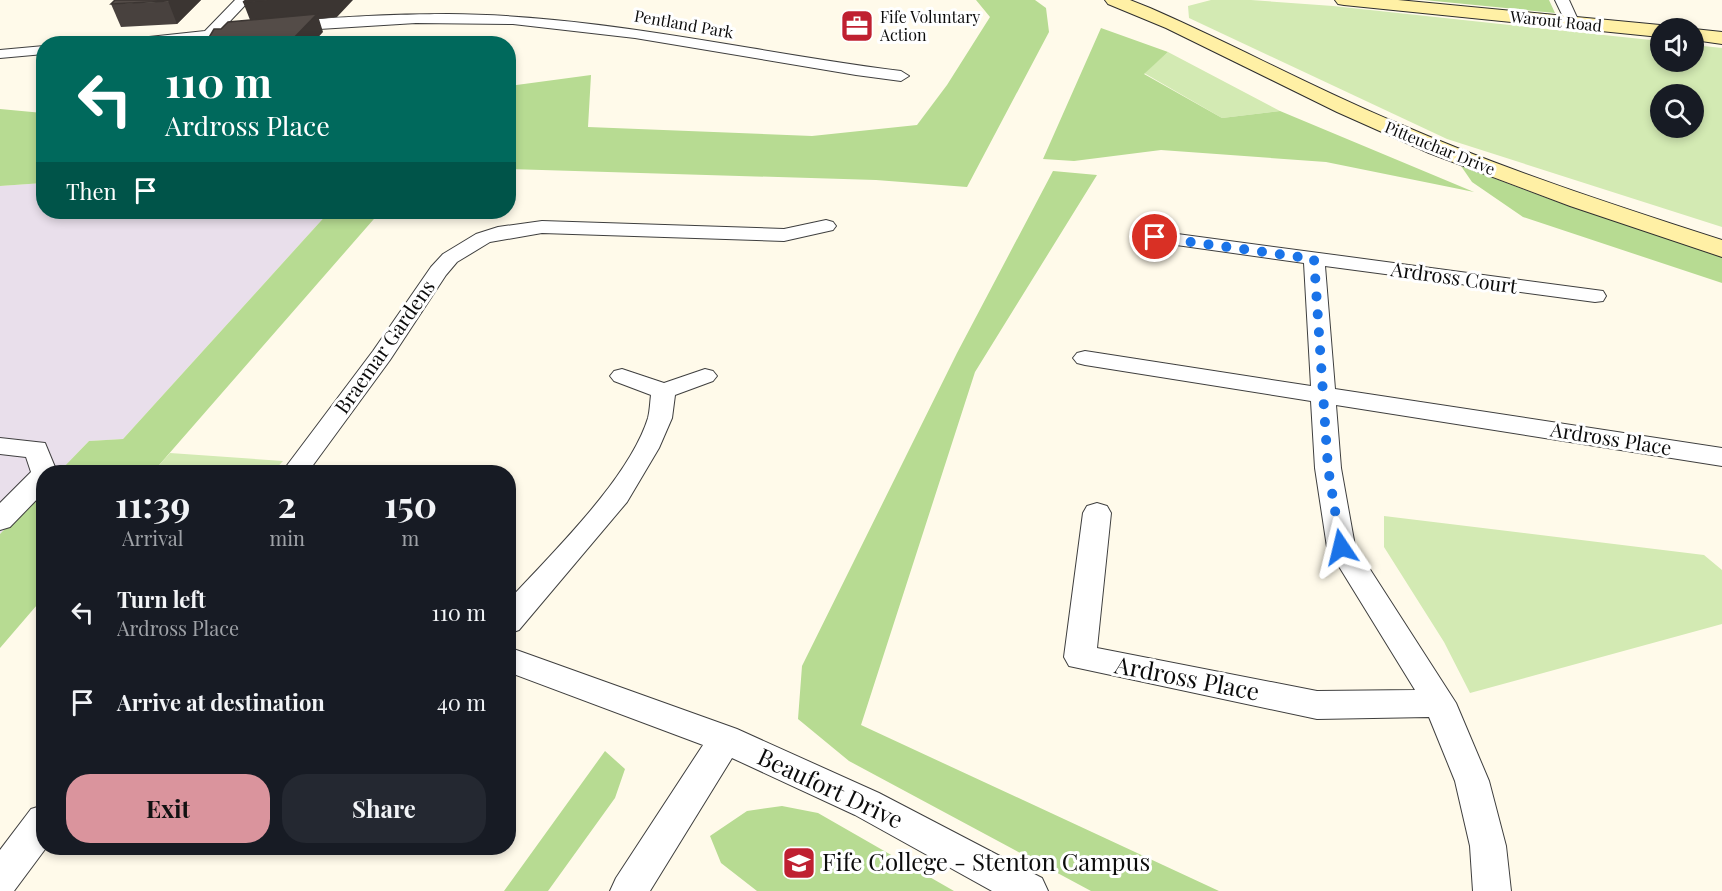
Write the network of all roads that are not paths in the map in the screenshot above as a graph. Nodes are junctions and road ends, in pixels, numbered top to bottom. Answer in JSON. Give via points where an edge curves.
{"nodes":[{"id":1,"x":243,"y":0,"type":"edge"},
{"id":2,"x":1114,"y":0,"type":"edge"},
{"id":3,"x":1344,"y":0,"type":"edge"},
{"id":4,"x":1562,"y":0,"type":"edge"},
{"id":5,"x":1572,"y":22,"type":"junction"},
{"id":6,"x":276,"y":28,"type":"edge"},
{"id":7,"x":1650,"y":31,"type":"edge"},
{"id":8,"x":231,"y":32,"type":"edge"},
{"id":9,"x":208,"y":35,"type":"junction"},
{"id":10,"x":198,"y":36,"type":"edge"},
{"id":11,"x":1704,"y":36,"type":"edge"},
{"id":12,"x":1722,"y":38,"type":"edge"},
{"id":13,"x":36,"y":51,"type":"edge"},
{"id":14,"x":0,"y":54,"type":"edge"},
{"id":15,"x":901,"y":76,"type":"dead end"},
{"id":16,"x":469,"y":221,"type":"dead end"},
{"id":17,"x":826,"y":226,"type":"dead end"},
{"id":18,"x":488,"y":236,"type":"junction"},
{"id":19,"x":1155,"y":237,"type":"dead end"},
{"id":20,"x":1722,"y":249,"type":"edge"},
{"id":21,"x":1314,"y":259,"type":"junction"},
{"id":22,"x":1595,"y":296,"type":"dead end"},
{"id":23,"x":1085,"y":358,"type":"dead end"},
{"id":24,"x":622,"y":376,"type":"dead end"},
{"id":25,"x":705,"y":376,"type":"dead end"},
{"id":26,"x":664,"y":391,"type":"junction"},
{"id":27,"x":1321,"y":393,"type":"junction"},
{"id":28,"x":0,"y":446,"type":"edge"},
{"id":29,"x":1722,"y":457,"type":"edge"},
{"id":30,"x":41,"y":465,"type":"edge"},
{"id":31,"x":300,"y":465,"type":"edge"},
{"id":32,"x":36,"y":482,"type":"edge"},
{"id":33,"x":1097,"y":513,"type":"dead end"},
{"id":34,"x":0,"y":520,"type":"edge"},
{"id":35,"x":516,"y":613,"type":"edge"},
{"id":36,"x":516,"y":662,"type":"edge"},
{"id":37,"x":1440,"y":704,"type":"junction"},
{"id":38,"x":725,"y":739,"type":"junction"},
{"id":39,"x":36,"y":832,"type":"edge"},
{"id":40,"x":0,"y":880,"type":"edge"},
{"id":41,"x":629,"y":891,"type":"edge"},
{"id":42,"x":1029,"y":891,"type":"edge"},
{"id":43,"x":1492,"y":891,"type":"edge"}],
"edges":[{"from":1,"to":9,"type":"street"},
{"from":2,"to":20,"type":"street","name":"Pitteuchar Drive","via":[[1166,13],[1332,103],[1440,150]]},
{"from":3,"to":5,"type":"street","name":"Warout Road"},
{"from":4,"to":5,"type":"street"},
{"from":5,"to":7,"type":"street","name":"Warout Road"},
{"from":6,"to":15,"type":"street","name":"Pentland Park","via":[[472,17],[544,22]]},
{"from":8,"to":9,"type":"street"},
{"from":9,"to":10,"type":"street"},
{"from":11,"to":12,"type":"street"},
{"from":13,"to":14,"type":"street"},
{"from":16,"to":18,"type":"street"},
{"from":17,"to":18,"type":"street","name":"Braemar Gardens","via":[[787,245],[571,227],[542,227]]},
{"from":18,"to":31,"type":"street","name":"Braemar Gardens","via":[[450,258],[438,271]]},
{"from":19,"to":21,"type":"street"},
{"from":21,"to":22,"type":"street","name":"Ardross Court"},
{"from":21,"to":27,"type":"street"},
{"from":23,"to":27,"type":"street","name":"Ardross Place"},
{"from":24,"to":26,"type":"street"},
{"from":25,"to":26,"type":"street"},
{"from":26,"to":35,"type":"street","via":[[660,418],[618,495]]},
{"from":27,"to":29,"type":"street","name":"Ardross Place"},
{"from":27,"to":37,"type":"street","via":[[1341,547]]},
{"from":28,"to":30,"type":"street","via":[[36,449]]},
{"from":32,"to":34,"type":"street"},
{"from":33,"to":37,"type":"street","name":"Ardross Place","via":[[1080,657],[1317,705]]},
{"from":36,"to":38,"type":"street"},
{"from":37,"to":43,"type":"street","via":[[1472,781],[1488,846]]},
{"from":38,"to":41,"type":"street"},
{"from":38,"to":42,"type":"street","name":"Beaufort Drive","via":[[867,804]]},
{"from":39,"to":40,"type":"street"}]}
